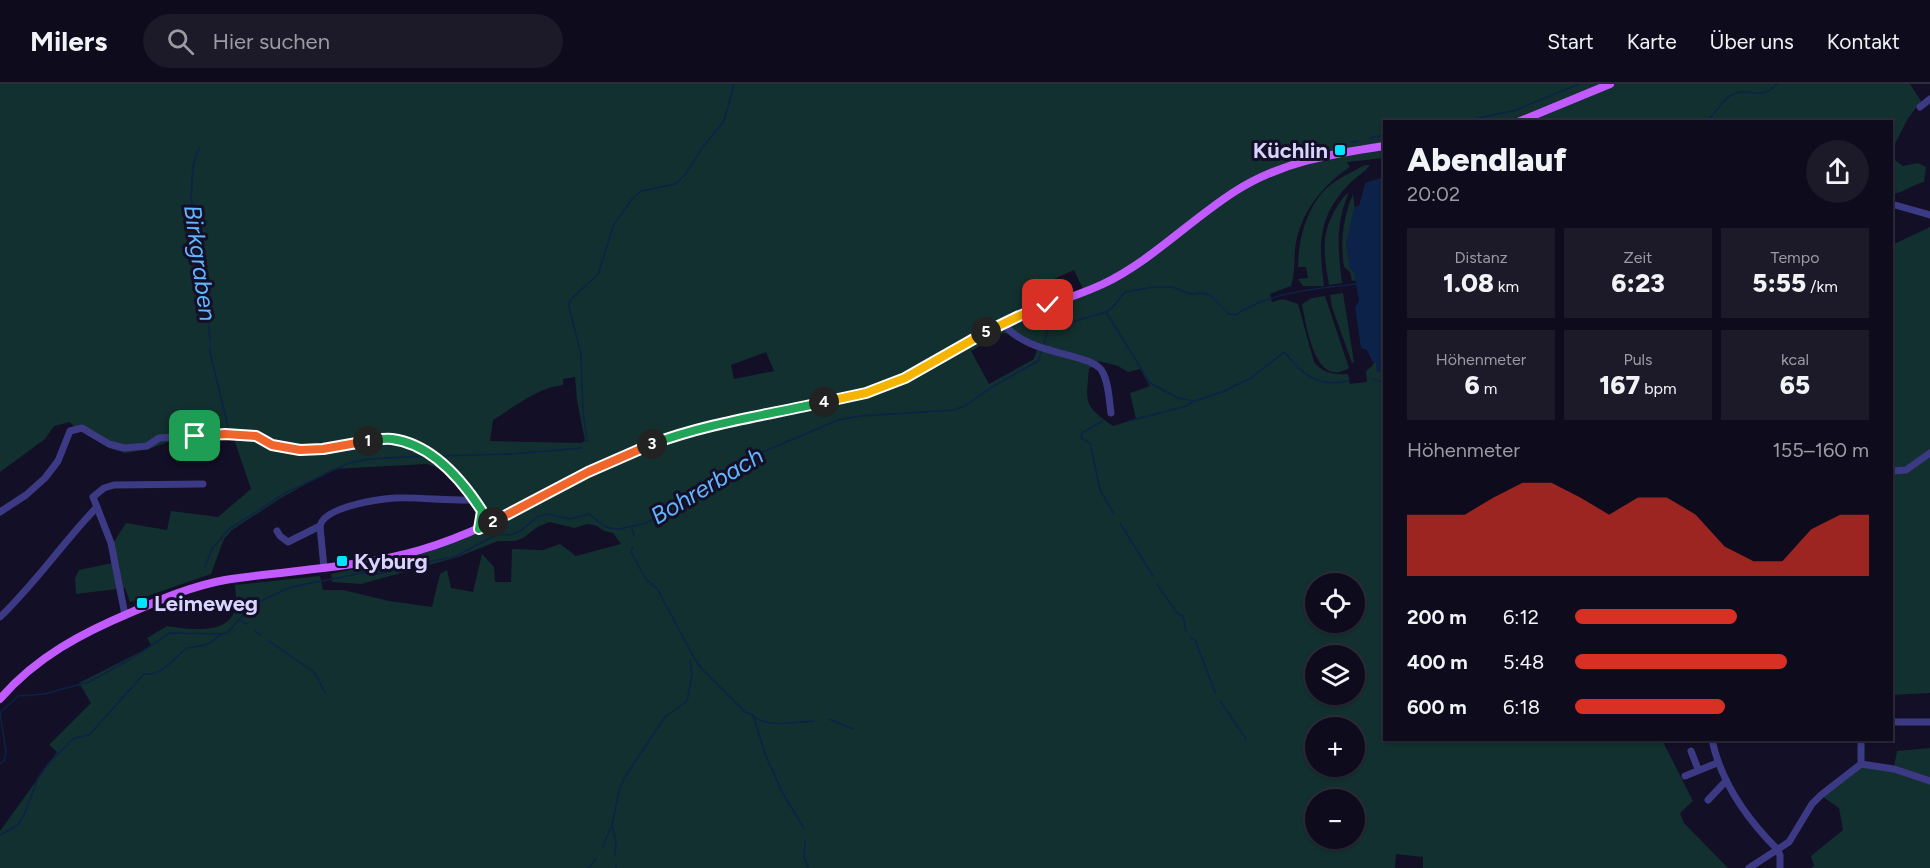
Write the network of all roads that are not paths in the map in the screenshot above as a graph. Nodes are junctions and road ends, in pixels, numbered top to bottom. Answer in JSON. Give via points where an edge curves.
{"nodes":[{"id":1,"x":1610,"y":84,"type":"edge"},
{"id":2,"x":1930,"y":99,"type":"edge"},
{"id":3,"x":1920,"y":107,"type":"dead end"},
{"id":4,"x":1523,"y":120,"type":"edge"},
{"id":5,"x":1383,"y":146,"type":"edge"},
{"id":6,"x":1893,"y":206,"type":"edge"},
{"id":7,"x":1930,"y":215,"type":"edge"},
{"id":8,"x":1003,"y":323,"type":"junction"},
{"id":9,"x":1111,"y":413,"type":"dead end"},
{"id":10,"x":1930,"y":453,"type":"edge"},
{"id":11,"x":1893,"y":471,"type":"edge"},
{"id":12,"x":203,"y":484,"type":"dead end"},
{"id":13,"x":474,"y":500,"type":"junction"},
{"id":14,"x":97,"y":507,"type":"junction"},
{"id":15,"x":0,"y":512,"type":"edge"},
{"id":16,"x":320,"y":526,"type":"junction"},
{"id":17,"x":479,"y":529,"type":"junction"},
{"id":18,"x":277,"y":531,"type":"dead end"},
{"id":19,"x":324,"y":568,"type":"junction"},
{"id":20,"x":125,"y":615,"type":"junction"},
{"id":21,"x":0,"y":617,"type":"edge"},
{"id":22,"x":0,"y":699,"type":"edge"},
{"id":23,"x":1893,"y":722,"type":"edge"},
{"id":24,"x":1930,"y":722,"type":"edge"},
{"id":25,"x":1712,"y":741,"type":"edge"},
{"id":26,"x":1861,"y":741,"type":"edge"},
{"id":27,"x":1691,"y":751,"type":"dead end"},
{"id":28,"x":1717,"y":762,"type":"junction"},
{"id":29,"x":1861,"y":764,"type":"junction"},
{"id":30,"x":1698,"y":769,"type":"junction"},
{"id":31,"x":1685,"y":777,"type":"dead end"},
{"id":32,"x":1726,"y":781,"type":"junction"},
{"id":33,"x":1930,"y":781,"type":"edge"},
{"id":34,"x":1708,"y":800,"type":"dead end"},
{"id":35,"x":1777,"y":849,"type":"junction"},
{"id":36,"x":1749,"y":868,"type":"edge"},
{"id":37,"x":1780,"y":868,"type":"edge"}],
"edges":[{"from":1,"to":4,"type":"main road"},
{"from":2,"to":3,"type":"street"},
{"from":5,"to":8,"type":"main road","via":[[1307,159],[1278,169],[1234,192],[1142,261],[1105,283]]},
{"from":6,"to":7,"type":"street"},
{"from":8,"to":9,"type":"street","via":[[1010,332],[1038,348],[1088,361],[1101,369]]},
{"from":8,"to":17,"type":"main road","via":[[926,368],[882,387],[703,428],[644,447]]},
{"from":10,"to":11,"type":"street","via":[[1906,470]]},
{"from":12,"to":14,"type":"street","via":[[114,485],[93,497]]},
{"from":13,"to":15,"type":"street","via":[[426,451],[389,439],[300,450],[272,445],[256,436],[225,434],[159,438],[147,446],[124,448],[82,428],[70,430],[58,461],[45,478]]},
{"from":13,"to":16,"type":"street","via":[[394,498],[369,502],[327,515]]},
{"from":13,"to":17,"type":"street","via":[[482,511]]},
{"from":14,"to":20,"type":"street","via":[[111,543]]},
{"from":14,"to":21,"type":"street"},
{"from":16,"to":18,"type":"street","via":[[288,542]]},
{"from":16,"to":19,"type":"street"},
{"from":17,"to":19,"type":"main road","via":[[413,552]]},
{"from":19,"to":20,"type":"main road","via":[[194,587]]},
{"from":20,"to":22,"type":"main road","via":[[75,638],[41,660]]},
{"from":23,"to":24,"type":"street"},
{"from":25,"to":28,"type":"street"},
{"from":26,"to":29,"type":"street"},
{"from":27,"to":30,"type":"street"},
{"from":28,"to":30,"type":"street"},
{"from":28,"to":32,"type":"street"},
{"from":29,"to":33,"type":"street","via":[[1894,769]]},
{"from":29,"to":35,"type":"street","via":[[1812,804],[1789,842]]},
{"from":30,"to":31,"type":"street"},
{"from":32,"to":34,"type":"street"},
{"from":32,"to":35,"type":"street"},
{"from":35,"to":36,"type":"street"},
{"from":35,"to":37,"type":"street"}]}
